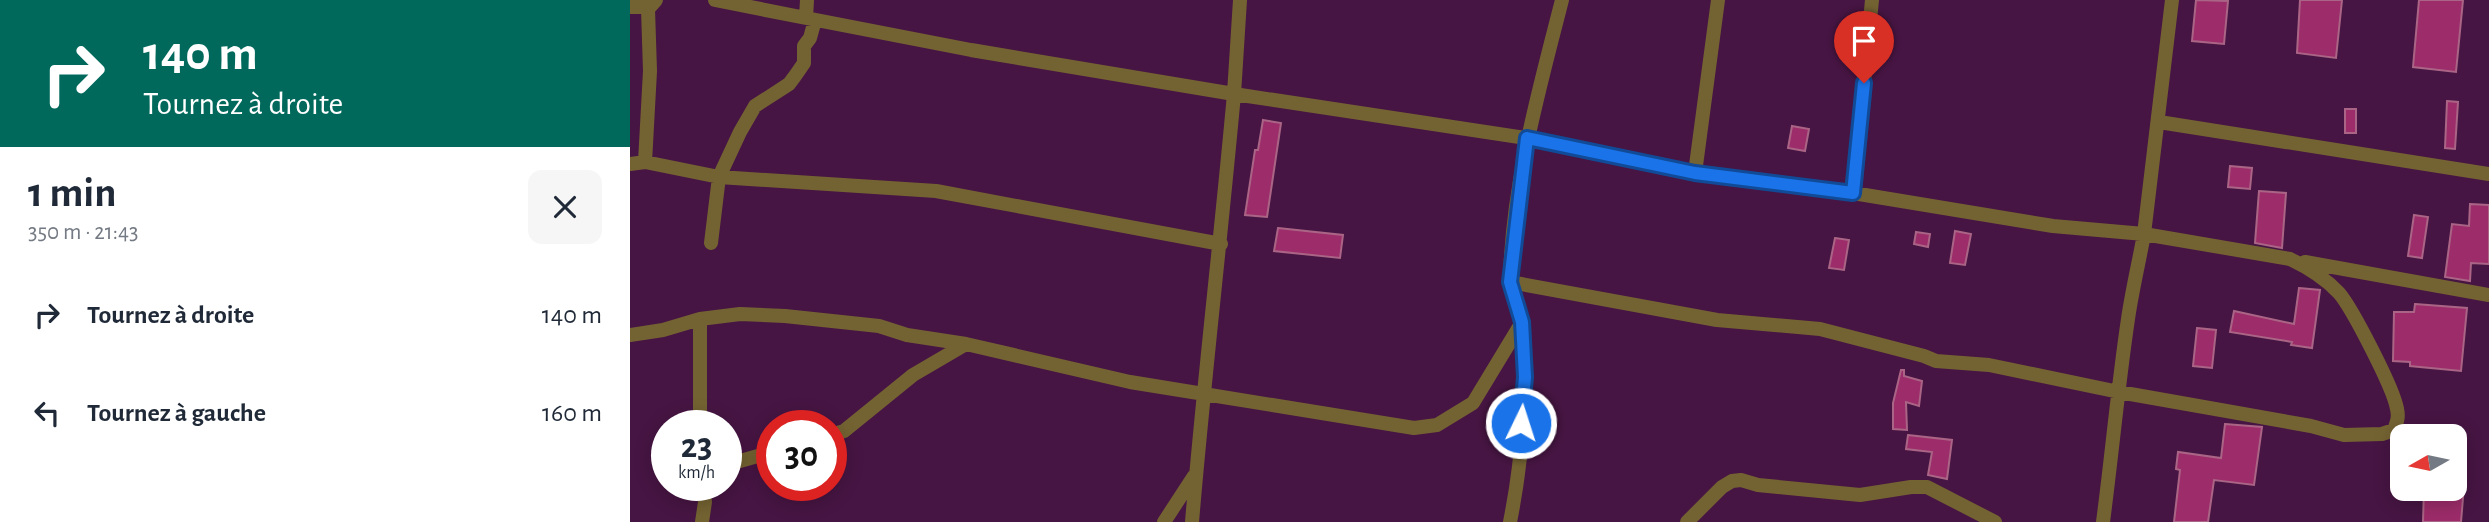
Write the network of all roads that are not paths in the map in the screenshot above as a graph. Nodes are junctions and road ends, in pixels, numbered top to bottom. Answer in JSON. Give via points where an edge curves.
{"nodes":[{"id":1,"x":715,"y":0,"type":"edge"},
{"id":2,"x":807,"y":0,"type":"edge"},
{"id":3,"x":1240,"y":0,"type":"edge"},
{"id":4,"x":1562,"y":0,"type":"edge"},
{"id":5,"x":1718,"y":0,"type":"edge"},
{"id":6,"x":1872,"y":0,"type":"edge"},
{"id":7,"x":2172,"y":0,"type":"edge"},
{"id":8,"x":653,"y":4,"type":"edge"},
{"id":9,"x":630,"y":7,"type":"edge"},
{"id":10,"x":811,"y":19,"type":"junction"},
{"id":11,"x":1234,"y":94,"type":"junction"},
{"id":12,"x":2159,"y":122,"type":"junction"},
{"id":13,"x":1527,"y":138,"type":"junction"},
{"id":14,"x":645,"y":162,"type":"junction"},
{"id":15,"x":630,"y":164,"type":"edge"},
{"id":16,"x":1695,"y":173,"type":"junction"},
{"id":17,"x":2489,"y":174,"type":"edge"},
{"id":18,"x":719,"y":177,"type":"junction"},
{"id":19,"x":1853,"y":193,"type":"junction"},
{"id":20,"x":2144,"y":234,"type":"junction"},
{"id":21,"x":711,"y":243,"type":"dead end"},
{"id":22,"x":1221,"y":244,"type":"junction"},
{"id":23,"x":2290,"y":259,"type":"junction"},
{"id":24,"x":1510,"y":282,"type":"junction"},
{"id":25,"x":2489,"y":295,"type":"edge"},
{"id":26,"x":700,"y":319,"type":"junction"},
{"id":27,"x":1522,"y":322,"type":"junction"},
{"id":28,"x":630,"y":335,"type":"edge"},
{"id":29,"x":966,"y":344,"type":"junction"},
{"id":30,"x":2119,"y":392,"type":"junction"},
{"id":31,"x":1202,"y":394,"type":"junction"},
{"id":32,"x":699,"y":410,"type":"edge"},
{"id":33,"x":847,"y":429,"type":"edge"},
{"id":34,"x":1196,"y":474,"type":"junction"},
{"id":35,"x":705,"y":501,"type":"edge"},
{"id":36,"x":702,"y":522,"type":"edge"},
{"id":37,"x":1164,"y":522,"type":"edge"},
{"id":38,"x":1192,"y":522,"type":"edge"},
{"id":39,"x":1510,"y":522,"type":"edge"},
{"id":40,"x":1687,"y":522,"type":"edge"},
{"id":41,"x":1995,"y":522,"type":"edge"},
{"id":42,"x":2103,"y":522,"type":"edge"}],
"edges":[{"from":1,"to":10,"type":"street"},
{"from":2,"to":10,"type":"street"},
{"from":3,"to":11,"type":"street"},
{"from":4,"to":13,"type":"street"},
{"from":5,"to":16,"type":"street"},
{"from":6,"to":19,"type":"street"},
{"from":7,"to":12,"type":"street"},
{"from":8,"to":9,"type":"street"},
{"from":8,"to":14,"type":"street","via":[[648,9]]},
{"from":10,"to":11,"type":"street"},
{"from":10,"to":18,"type":"street","via":[[804,63],[789,84],[755,106]]},
{"from":11,"to":13,"type":"street"},
{"from":11,"to":22,"type":"street"},
{"from":12,"to":17,"type":"street"},
{"from":12,"to":20,"type":"street"},
{"from":13,"to":16,"type":"street"},
{"from":13,"to":24,"type":"street"},
{"from":14,"to":15,"type":"street"},
{"from":14,"to":18,"type":"street"},
{"from":16,"to":19,"type":"street"},
{"from":18,"to":21,"type":"street"},
{"from":18,"to":22,"type":"street","via":[[936,191]]},
{"from":19,"to":20,"type":"street","via":[[2053,226]]},
{"from":20,"to":23,"type":"street"},
{"from":20,"to":30,"type":"street"},
{"from":22,"to":31,"type":"street"},
{"from":23,"to":25,"type":"street"},
{"from":23,"to":30,"type":"street","via":[[2312,270],[2340,295],[2359,325],[2397,406],[2399,419],[2394,430],[2344,435]]},
{"from":24,"to":27,"type":"street"},
{"from":24,"to":30,"type":"street","via":[[1717,320],[1820,329],[1936,362],[1989,365]]},
{"from":26,"to":28,"type":"street"},
{"from":26,"to":29,"type":"street","via":[[740,314],[785,316],[879,326]]},
{"from":26,"to":32,"type":"street"},
{"from":27,"to":31,"type":"street","via":[[1473,403],[1437,425],[1414,428]]},
{"from":27,"to":39,"type":"street","via":[[1525,377]]},
{"from":29,"to":31,"type":"street"},
{"from":29,"to":33,"type":"street","via":[[913,375]]},
{"from":30,"to":42,"type":"street"},
{"from":31,"to":34,"type":"street"},
{"from":34,"to":37,"type":"street"},
{"from":34,"to":38,"type":"street"},
{"from":35,"to":36,"type":"street"},
{"from":40,"to":41,"type":"street","via":[[1722,487],[1741,480],[1860,495],[1927,487]]}]}
